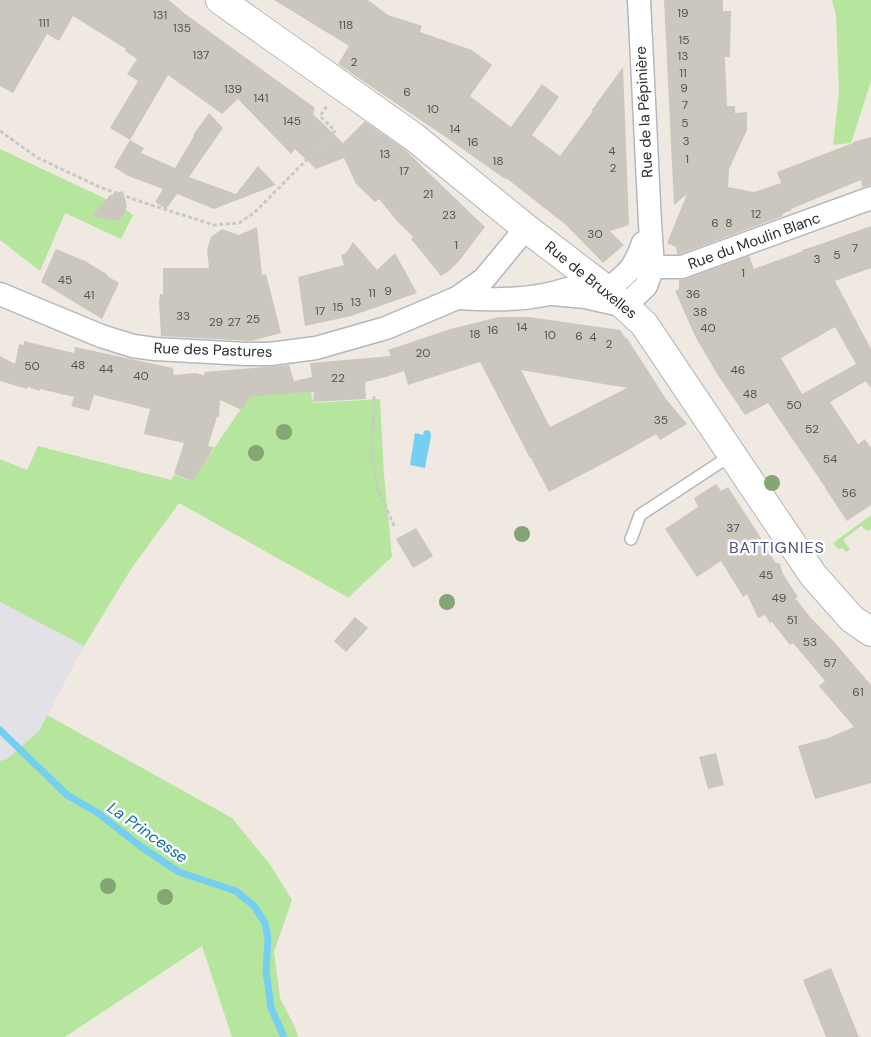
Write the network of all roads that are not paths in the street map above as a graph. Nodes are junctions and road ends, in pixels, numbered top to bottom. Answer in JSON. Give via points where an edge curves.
{"nodes":[{"id":1,"x":220,"y":0,"type":"edge"},
{"id":2,"x":639,"y":0,"type":"edge"},
{"id":3,"x":871,"y":198,"type":"edge"},
{"id":4,"x":526,"y":228,"type":"junction"},
{"id":5,"x":646,"y":262,"type":"junction"},
{"id":6,"x":607,"y":291,"type":"junction"},
{"id":7,"x":0,"y":294,"type":"edge"},
{"id":8,"x":553,"y":294,"type":"junction"},
{"id":9,"x":457,"y":298,"type":"junction"},
{"id":10,"x":733,"y":454,"type":"junction"},
{"id":11,"x":631,"y":539,"type":"dead end"},
{"id":12,"x":871,"y":632,"type":"edge"}],
"edges":[{"from":1,"to":4,"type":"main road","name":"Rue de Bruxelles","via":[[414,137]]},
{"from":2,"to":5,"type":"street","name":"Rue de la Pépinière","via":[[650,223]]},
{"from":3,"to":5,"type":"street","name":"Rue du Moulin Blanc","via":[[682,267]]},
{"from":4,"to":6,"type":"main road","name":"Rue de Bruxelles"},
{"from":4,"to":9,"type":"street","name":"Rue des Pastures","via":[[484,279]]},
{"from":5,"to":6,"type":"street","via":[[646,286]]},
{"from":6,"to":8,"type":"street","name":"Rue des Pastures","via":[[584,296]]},
{"from":6,"to":8,"type":"street","name":"Rue des Pastures","via":[[576,286]]},
{"from":6,"to":10,"type":"main road","name":"Rue de Bruxelles","via":[[644,324]]},
{"from":7,"to":9,"type":"street","name":"Rue des Pastures","via":[[133,346],[246,354],[316,348],[386,328]]},
{"from":8,"to":9,"type":"street","name":"Rue des Pastures","via":[[489,300]]},
{"from":10,"to":11,"type":"lane","via":[[640,515]]},
{"from":10,"to":12,"type":"main road","name":"Rue de Bruxelles","via":[[813,575],[852,620]]}]}
